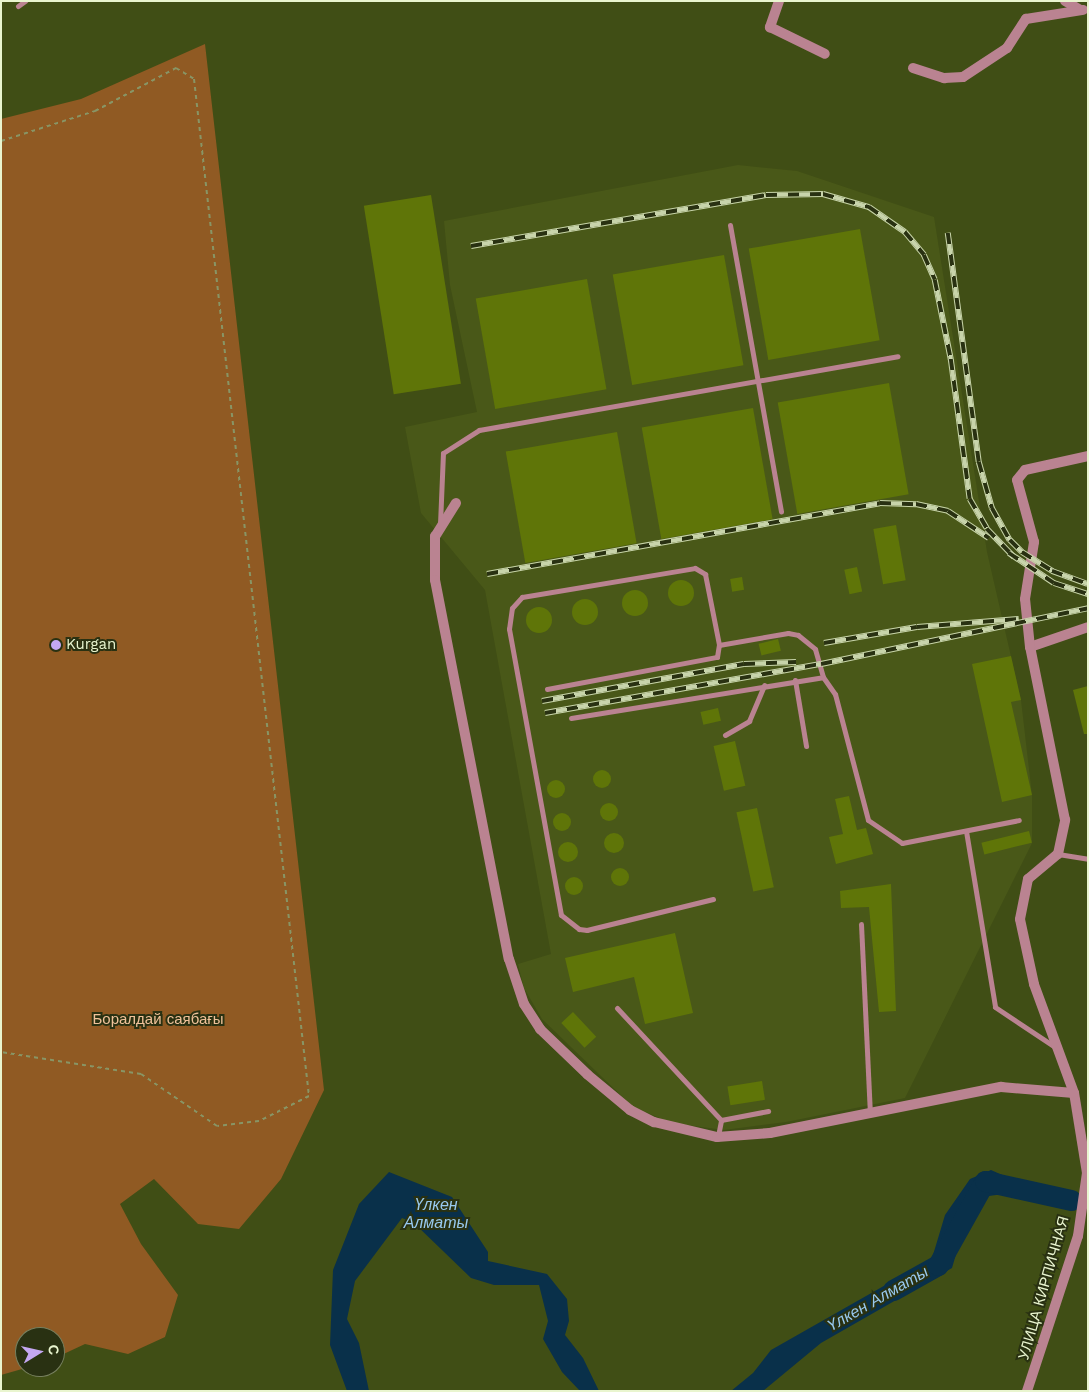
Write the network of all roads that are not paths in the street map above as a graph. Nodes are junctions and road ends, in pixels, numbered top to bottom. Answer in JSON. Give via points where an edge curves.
{"nodes":[{"id":1,"x":25,"y":1,"type":"edge"},
{"id":2,"x":779,"y":1,"type":"edge"},
{"id":3,"x":1065,"y":1,"type":"edge"},
{"id":4,"x":18,"y":6,"type":"dead end"},
{"id":5,"x":1085,"y":10,"type":"edge"},
{"id":6,"x":826,"y":54,"type":"dead end"},
{"id":7,"x":913,"y":68,"type":"dead end"},
{"id":8,"x":730,"y":225,"type":"dead end"},
{"id":9,"x":898,"y":356,"type":"dead end"},
{"id":10,"x":758,"y":381,"type":"junction"},
{"id":11,"x":1088,"y":456,"type":"edge"},
{"id":12,"x":456,"y":502,"type":"dead end"},
{"id":13,"x":781,"y":512,"type":"dead end"},
{"id":14,"x":440,"y":528,"type":"junction"},
{"id":15,"x":1088,"y":627,"type":"edge"},
{"id":16,"x":719,"y":645,"type":"junction"},
{"id":17,"x":1030,"y":647,"type":"junction"},
{"id":18,"x":824,"y":677,"type":"junction"},
{"id":19,"x":795,"y":680,"type":"junction"},
{"id":20,"x":764,"y":686,"type":"junction"},
{"id":21,"x":547,"y":689,"type":"dead end"},
{"id":22,"x":571,"y":718,"type":"dead end"},
{"id":23,"x":725,"y":735,"type":"dead end"},
{"id":24,"x":806,"y":746,"type":"dead end"},
{"id":25,"x":1019,"y":820,"type":"dead end"},
{"id":26,"x":966,"y":830,"type":"junction"},
{"id":27,"x":1058,"y":854,"type":"junction"},
{"id":28,"x":1088,"y":859,"type":"edge"},
{"id":29,"x":713,"y":899,"type":"dead end"},
{"id":30,"x":861,"y":924,"type":"dead end"},
{"id":31,"x":617,"y":1008,"type":"dead end"},
{"id":32,"x":1055,"y":1047,"type":"junction"},
{"id":33,"x":1074,"y":1093,"type":"junction"},
{"id":34,"x":768,"y":1111,"type":"dead end"},
{"id":35,"x":870,"y":1113,"type":"junction"},
{"id":36,"x":721,"y":1120,"type":"junction"},
{"id":37,"x":718,"y":1137,"type":"junction"},
{"id":38,"x":1087,"y":1173,"type":"edge"},
{"id":39,"x":1028,"y":1391,"type":"edge"}],
"edges":[{"from":1,"to":4,"type":"lane"},
{"from":2,"to":6,"type":"street","via":[[770,27]]},
{"from":3,"to":5,"type":"street"},
{"from":5,"to":7,"type":"street","via":[[1026,19],[1007,48],[963,77],[944,78]]},
{"from":8,"to":10,"type":"lane"},
{"from":9,"to":10,"type":"lane"},
{"from":10,"to":13,"type":"lane"},
{"from":10,"to":14,"type":"lane","via":[[479,430],[443,453]]},
{"from":11,"to":17,"type":"street","via":[[1025,470],[1017,480],[1034,542],[1025,599]]},
{"from":12,"to":14,"type":"street"},
{"from":14,"to":37,"type":"street","via":[[435,536],[435,580],[509,959],[524,1004],[540,1029],[630,1110],[678,1130]]},
{"from":15,"to":17,"type":"street"},
{"from":16,"to":18,"type":"lane","via":[[788,633],[798,635],[815,649]]},
{"from":16,"to":21,"type":"lane","via":[[717,657]]},
{"from":16,"to":29,"type":"lane","via":[[705,574],[695,568],[522,597],[508,617],[561,915],[579,930],[587,930]]},
{"from":17,"to":27,"type":"street","via":[[1065,820]]},
{"from":18,"to":19,"type":"lane"},
{"from":18,"to":26,"type":"lane","via":[[836,694],[868,820],[902,844]]},
{"from":19,"to":20,"type":"lane"},
{"from":19,"to":24,"type":"lane"},
{"from":20,"to":22,"type":"lane"},
{"from":20,"to":23,"type":"lane","via":[[749,721]]},
{"from":25,"to":26,"type":"lane"},
{"from":26,"to":32,"type":"lane","via":[[995,1007]]},
{"from":27,"to":28,"type":"lane"},
{"from":27,"to":32,"type":"street","name":"УЛИЦА КИРПИЧНАЯ","via":[[1028,879],[1020,919],[1034,984]]},
{"from":30,"to":35,"type":"lane"},
{"from":31,"to":36,"type":"lane"},
{"from":32,"to":33,"type":"street","name":"УЛИЦА КИРПИЧНАЯ"},
{"from":33,"to":35,"type":"street","via":[[1000,1086]]},
{"from":33,"to":38,"type":"street","name":"УЛИЦА КИРПИЧНАЯ"},
{"from":34,"to":36,"type":"lane"},
{"from":35,"to":37,"type":"street","via":[[746,1137]]},
{"from":36,"to":37,"type":"lane"},
{"from":38,"to":39,"type":"street","name":"УЛИЦА КИРПИЧНАЯ","via":[[1078,1236]]}]}
